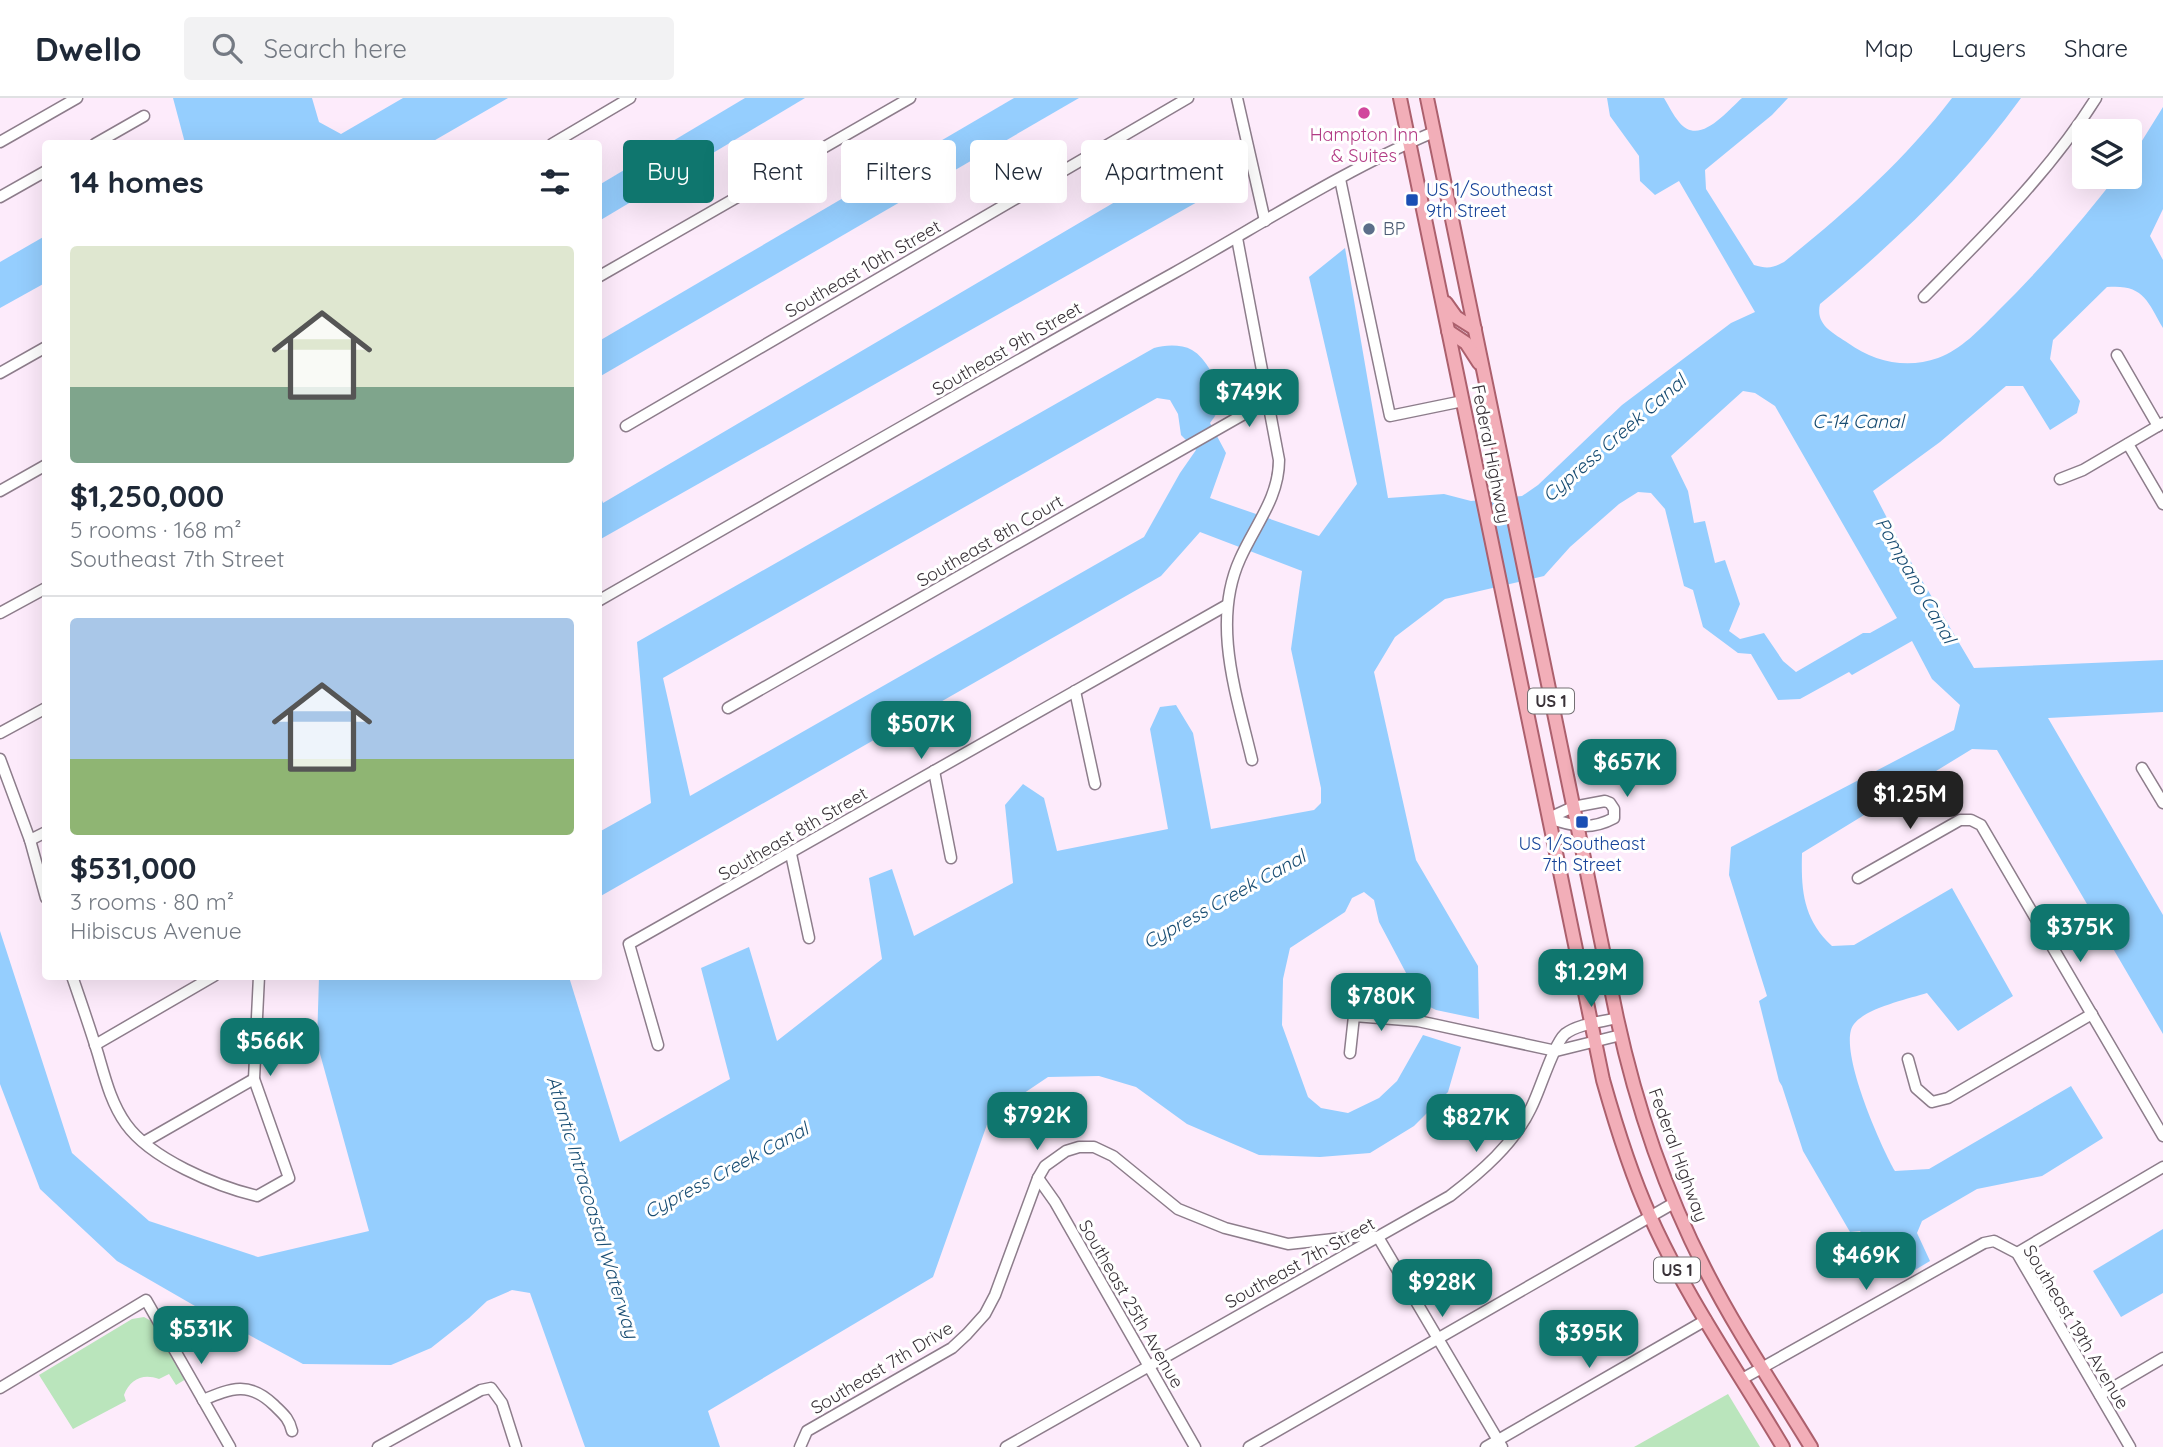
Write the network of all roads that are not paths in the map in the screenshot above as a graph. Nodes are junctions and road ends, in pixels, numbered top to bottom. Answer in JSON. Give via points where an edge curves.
{"nodes":[{"id":1,"x":77,"y":98,"type":"edge"},
{"id":2,"x":630,"y":98,"type":"edge"},
{"id":3,"x":910,"y":98,"type":"edge"},
{"id":4,"x":1188,"y":98,"type":"edge"},
{"id":5,"x":1237,"y":98,"type":"edge"},
{"id":6,"x":1400,"y":98,"type":"edge"},
{"id":7,"x":1427,"y":98,"type":"edge"},
{"id":8,"x":2096,"y":98,"type":"edge"},
{"id":9,"x":144,"y":116,"type":"dead end"},
{"id":10,"x":1434,"y":132,"type":"junction"},
{"id":11,"x":102,"y":140,"type":"edge"},
{"id":12,"x":559,"y":140,"type":"edge"},
{"id":13,"x":0,"y":142,"type":"edge"},
{"id":14,"x":1409,"y":142,"type":"junction"},
{"id":15,"x":42,"y":174,"type":"edge"},
{"id":16,"x":1340,"y":179,"type":"junction"},
{"id":17,"x":0,"y":197,"type":"edge"},
{"id":18,"x":1265,"y":221,"type":"junction"},
{"id":19,"x":1237,"y":238,"type":"junction"},
{"id":20,"x":602,"y":276,"type":"edge"},
{"id":21,"x":1441,"y":297,"type":"junction"},
{"id":22,"x":1924,"y":297,"type":"dead end"},
{"id":23,"x":1475,"y":329,"type":"junction"},
{"id":24,"x":1448,"y":331,"type":"junction"},
{"id":25,"x":42,"y":348,"type":"edge"},
{"id":26,"x":2117,"y":355,"type":"dead end"},
{"id":27,"x":1483,"y":369,"type":"junction"},
{"id":28,"x":0,"y":373,"type":"edge"},
{"id":29,"x":1267,"y":401,"type":"junction"},
{"id":30,"x":1463,"y":401,"type":"junction"},
{"id":31,"x":626,"y":425,"type":"dead end"},
{"id":32,"x":2161,"y":425,"type":"edge"},
{"id":33,"x":2128,"y":444,"type":"junction"},
{"id":34,"x":42,"y":468,"type":"edge"},
{"id":35,"x":2060,"y":479,"type":"dead end"},
{"id":36,"x":0,"y":491,"type":"edge"},
{"id":37,"x":2163,"y":504,"type":"edge"},
{"id":38,"x":42,"y":590,"type":"edge"},
{"id":39,"x":602,"y":599,"type":"edge"},
{"id":40,"x":1227,"y":605,"type":"junction"},
{"id":41,"x":0,"y":613,"type":"edge"},
{"id":42,"x":1075,"y":691,"type":"junction"},
{"id":43,"x":728,"y":708,"type":"dead end"},
{"id":44,"x":42,"y":710,"type":"edge"},
{"id":45,"x":0,"y":733,"type":"edge"},
{"id":46,"x":0,"y":759,"type":"edge"},
{"id":47,"x":1252,"y":761,"type":"dead end"},
{"id":48,"x":2142,"y":768,"type":"dead end"},
{"id":49,"x":934,"y":771,"type":"junction"},
{"id":50,"x":1095,"y":784,"type":"dead end"},
{"id":51,"x":2163,"y":803,"type":"edge"},
{"id":52,"x":1573,"y":807,"type":"junction"},
{"id":53,"x":1549,"y":817,"type":"junction"},
{"id":54,"x":1577,"y":827,"type":"junction"},
{"id":55,"x":42,"y":834,"type":"edge"},
{"id":56,"x":30,"y":841,"type":"junction"},
{"id":57,"x":791,"y":854,"type":"junction"},
{"id":58,"x":951,"y":858,"type":"dead end"},
{"id":59,"x":1858,"y":878,"type":"dead end"},
{"id":60,"x":42,"y":884,"type":"edge"},
{"id":61,"x":809,"y":938,"type":"dead end"},
{"id":62,"x":73,"y":980,"type":"edge"},
{"id":63,"x":207,"y":980,"type":"edge"},
{"id":64,"x":259,"y":980,"type":"edge"},
{"id":65,"x":1356,"y":986,"type":"dead end"},
{"id":66,"x":2092,"y":1014,"type":"junction"},
{"id":67,"x":1354,"y":1016,"type":"junction"},
{"id":68,"x":1617,"y":1018,"type":"junction"},
{"id":69,"x":1591,"y":1024,"type":"junction"},
{"id":70,"x":1620,"y":1035,"type":"junction"},
{"id":71,"x":1594,"y":1042,"type":"junction"},
{"id":72,"x":95,"y":1045,"type":"junction"},
{"id":73,"x":658,"y":1045,"type":"dead end"},
{"id":74,"x":1556,"y":1051,"type":"junction"},
{"id":75,"x":1350,"y":1053,"type":"dead end"},
{"id":76,"x":1908,"y":1059,"type":"dead end"},
{"id":77,"x":254,"y":1079,"type":"junction"},
{"id":78,"x":2163,"y":1136,"type":"edge"},
{"id":79,"x":144,"y":1142,"type":"junction"},
{"id":80,"x":2163,"y":1167,"type":"edge"},
{"id":81,"x":1038,"y":1178,"type":"junction"},
{"id":82,"x":1674,"y":1203,"type":"junction"},
{"id":83,"x":1650,"y":1217,"type":"junction"},
{"id":84,"x":1378,"y":1237,"type":"junction"},
{"id":85,"x":2017,"y":1253,"type":"junction"},
{"id":86,"x":1706,"y":1320,"type":"junction"},
{"id":87,"x":1438,"y":1339,"type":"junction"},
{"id":88,"x":2163,"y":1358,"type":"edge"},
{"id":89,"x":1149,"y":1366,"type":"junction"},
{"id":90,"x":1763,"y":1368,"type":"junction"},
{"id":91,"x":1742,"y":1379,"type":"junction"},
{"id":92,"x":0,"y":1388,"type":"edge"},
{"id":93,"x":2100,"y":1395,"type":"junction"},
{"id":94,"x":203,"y":1400,"type":"junction"},
{"id":95,"x":292,"y":1431,"type":"dead end"},
{"id":96,"x":1500,"y":1444,"type":"edge"},
{"id":97,"x":230,"y":1447,"type":"edge"},
{"id":98,"x":377,"y":1447,"type":"edge"},
{"id":99,"x":516,"y":1447,"type":"edge"},
{"id":100,"x":800,"y":1447,"type":"edge"},
{"id":101,"x":1006,"y":1447,"type":"edge"},
{"id":102,"x":1195,"y":1447,"type":"edge"},
{"id":103,"x":1249,"y":1447,"type":"edge"},
{"id":104,"x":1486,"y":1447,"type":"edge"},
{"id":105,"x":1783,"y":1447,"type":"edge"},
{"id":106,"x":1811,"y":1447,"type":"edge"},
{"id":107,"x":2130,"y":1447,"type":"edge"}],
"edges":[{"from":1,"to":13,"type":"street"},
{"from":2,"to":12,"type":"street"},
{"from":3,"to":20,"type":"street"},
{"from":4,"to":31,"type":"street","name":"Southeast 10th Street"},
{"from":5,"to":18,"type":"street"},
{"from":6,"to":14,"type":"main road","name":"Federal Highway","number":"US 1"},
{"from":7,"to":10,"type":"main road","name":"Federal Highway","number":"US 1"},
{"from":8,"to":22,"type":"street","via":[[2015,205]]},
{"from":9,"to":11,"type":"street"},
{"from":10,"to":14,"type":"street","name":"Southeast 9th Street"},
{"from":10,"to":23,"type":"main road","name":"Federal Highway","number":"US 1"},
{"from":14,"to":16,"type":"street","name":"Southeast 9th Street"},
{"from":14,"to":21,"type":"main road","name":"Federal Highway","number":"US 1"},
{"from":15,"to":17,"type":"street"},
{"from":16,"to":18,"type":"street","name":"Southeast 9th Street"},
{"from":16,"to":30,"type":"street","via":[[1390,416]]},
{"from":18,"to":19,"type":"street","name":"Southeast 9th Street"},
{"from":19,"to":29,"type":"street"},
{"from":19,"to":39,"type":"street","name":"Southeast 9th Street"},
{"from":21,"to":23,"type":"main road","via":[[1456,317]]},
{"from":21,"to":24,"type":"main road","name":"Federal Highway","number":"US 1"},
{"from":23,"to":27,"type":"main road","name":"Federal Highway","number":"US 1"},
{"from":24,"to":27,"type":"main road","via":[[1466,344]]},
{"from":24,"to":30,"type":"main road","name":"Federal Highway","number":"US 1"},
{"from":25,"to":28,"type":"street"},
{"from":26,"to":32,"type":"street"},
{"from":27,"to":52,"type":"main road","name":"Federal Highway","number":"US 1"},
{"from":29,"to":40,"type":"street","via":[[1279,476],[1267,510],[1240,558]]},
{"from":29,"to":43,"type":"street","name":"Southeast 8th Court"},
{"from":30,"to":53,"type":"main road","name":"Federal Highway","number":"US 1"},
{"from":32,"to":33,"type":"street"},
{"from":33,"to":35,"type":"street"},
{"from":33,"to":37,"type":"street"},
{"from":34,"to":36,"type":"street"},
{"from":38,"to":41,"type":"street"},
{"from":40,"to":42,"type":"street","name":"Southeast 8th Street"},
{"from":40,"to":47,"type":"street","via":[[1229,655]]},
{"from":42,"to":49,"type":"street","name":"Southeast 8th Street"},
{"from":42,"to":50,"type":"street"},
{"from":44,"to":45,"type":"street"},
{"from":46,"to":56,"type":"street"},
{"from":48,"to":51,"type":"street"},
{"from":49,"to":57,"type":"street","name":"Southeast 8th Street"},
{"from":49,"to":58,"type":"street"},
{"from":52,"to":53,"type":"street"},
{"from":52,"to":54,"type":"main road","name":"Federal Highway","number":"US 1"},
{"from":52,"to":54,"type":"street","via":[[1605,801],[1614,809],[1614,818],[1608,821]]},
{"from":53,"to":54,"type":"street"},
{"from":53,"to":69,"type":"main road","name":"Federal Highway","number":"US 1"},
{"from":54,"to":68,"type":"main road","name":"Federal Highway","number":"US 1"},
{"from":55,"to":56,"type":"street"},
{"from":56,"to":60,"type":"street"},
{"from":57,"to":61,"type":"street"},
{"from":57,"to":73,"type":"street","name":"Southeast 8th Street","via":[[629,944]]},
{"from":59,"to":66,"type":"street","via":[[1961,820],[1982,825]]},
{"from":62,"to":72,"type":"street"},
{"from":63,"to":72,"type":"street"},
{"from":64,"to":77,"type":"street"},
{"from":65,"to":67,"type":"street"},
{"from":66,"to":76,"type":"street","via":[[1948,1098],[1932,1102],[1916,1088]]},
{"from":66,"to":78,"type":"street"},
{"from":67,"to":74,"type":"street","via":[[1418,1021]]},
{"from":67,"to":75,"type":"street"},
{"from":68,"to":69,"type":"street","name":"Southeast 7th Street"},
{"from":68,"to":70,"type":"main road","name":"Federal Highway","number":"US 1"},
{"from":69,"to":71,"type":"main road","name":"Federal Highway","number":"US 1"},
{"from":69,"to":74,"type":"street","name":"Southeast 7th Street","via":[[1563,1036]]},
{"from":70,"to":71,"type":"street"},
{"from":70,"to":82,"type":"main road","name":"Federal Highway","number":"US 1","via":[[1643,1121]]},
{"from":71,"to":74,"type":"street"},
{"from":71,"to":83,"type":"main road","name":"Federal Highway","number":"US 1","via":[[1618,1134]]},
{"from":72,"to":79,"type":"street","via":[[113,1102]]},
{"from":74,"to":84,"type":"street","name":"Southeast 7th Street","via":[[1531,1110],[1496,1156],[1450,1196]]},
{"from":77,"to":79,"type":"street"},
{"from":77,"to":79,"type":"street","via":[[289,1178],[257,1196],[226,1188],[182,1167]]},
{"from":80,"to":85,"type":"street"},
{"from":81,"to":84,"type":"street","name":"Southeast 7th Drive","via":[[1045,1166],[1066,1151],[1094,1147],[1113,1156],[1178,1209],[1225,1228],[1288,1244]]},
{"from":81,"to":89,"type":"street","name":"Southeast 25th Avenue"},
{"from":81,"to":100,"type":"street","name":"Southeast 7th Drive","via":[[985,1314],[952,1348],[807,1431]]},
{"from":82,"to":83,"type":"street"},
{"from":82,"to":90,"type":"main road","name":"Federal Highway","number":"US 1","via":[[1706,1271]]},
{"from":83,"to":86,"type":"main road","name":"Federal Highway","number":"US 1"},
{"from":83,"to":87,"type":"street"},
{"from":84,"to":87,"type":"street"},
{"from":84,"to":89,"type":"street","name":"Southeast 7th Street"},
{"from":85,"to":90,"type":"street","name":"Southeast 19th Avenue","via":[[1994,1241],[1984,1242]]},
{"from":85,"to":93,"type":"street","name":"Southeast 19th Avenue"},
{"from":86,"to":91,"type":"main road","name":"Federal Highway","number":"US 1"},
{"from":86,"to":96,"type":"street"},
{"from":87,"to":96,"type":"street"},
{"from":87,"to":103,"type":"street"},
{"from":88,"to":93,"type":"street"},
{"from":89,"to":101,"type":"street","name":"Southeast 7th Street"},
{"from":89,"to":102,"type":"street","name":"Southeast 25th Avenue"},
{"from":90,"to":91,"type":"street"},
{"from":90,"to":106,"type":"main road","name":"Federal Highway","number":"US 1"},
{"from":91,"to":105,"type":"main road","name":"Federal Highway","number":"US 1"},
{"from":92,"to":94,"type":"street","via":[[146,1300]]},
{"from":93,"to":107,"type":"street","name":"Southeast 19th Avenue"},
{"from":94,"to":95,"type":"street","via":[[231,1389],[260,1392],[289,1419]]},
{"from":94,"to":97,"type":"street"},
{"from":96,"to":104,"type":"street"},
{"from":98,"to":99,"type":"street","via":[[491,1388],[502,1404]]}]}
